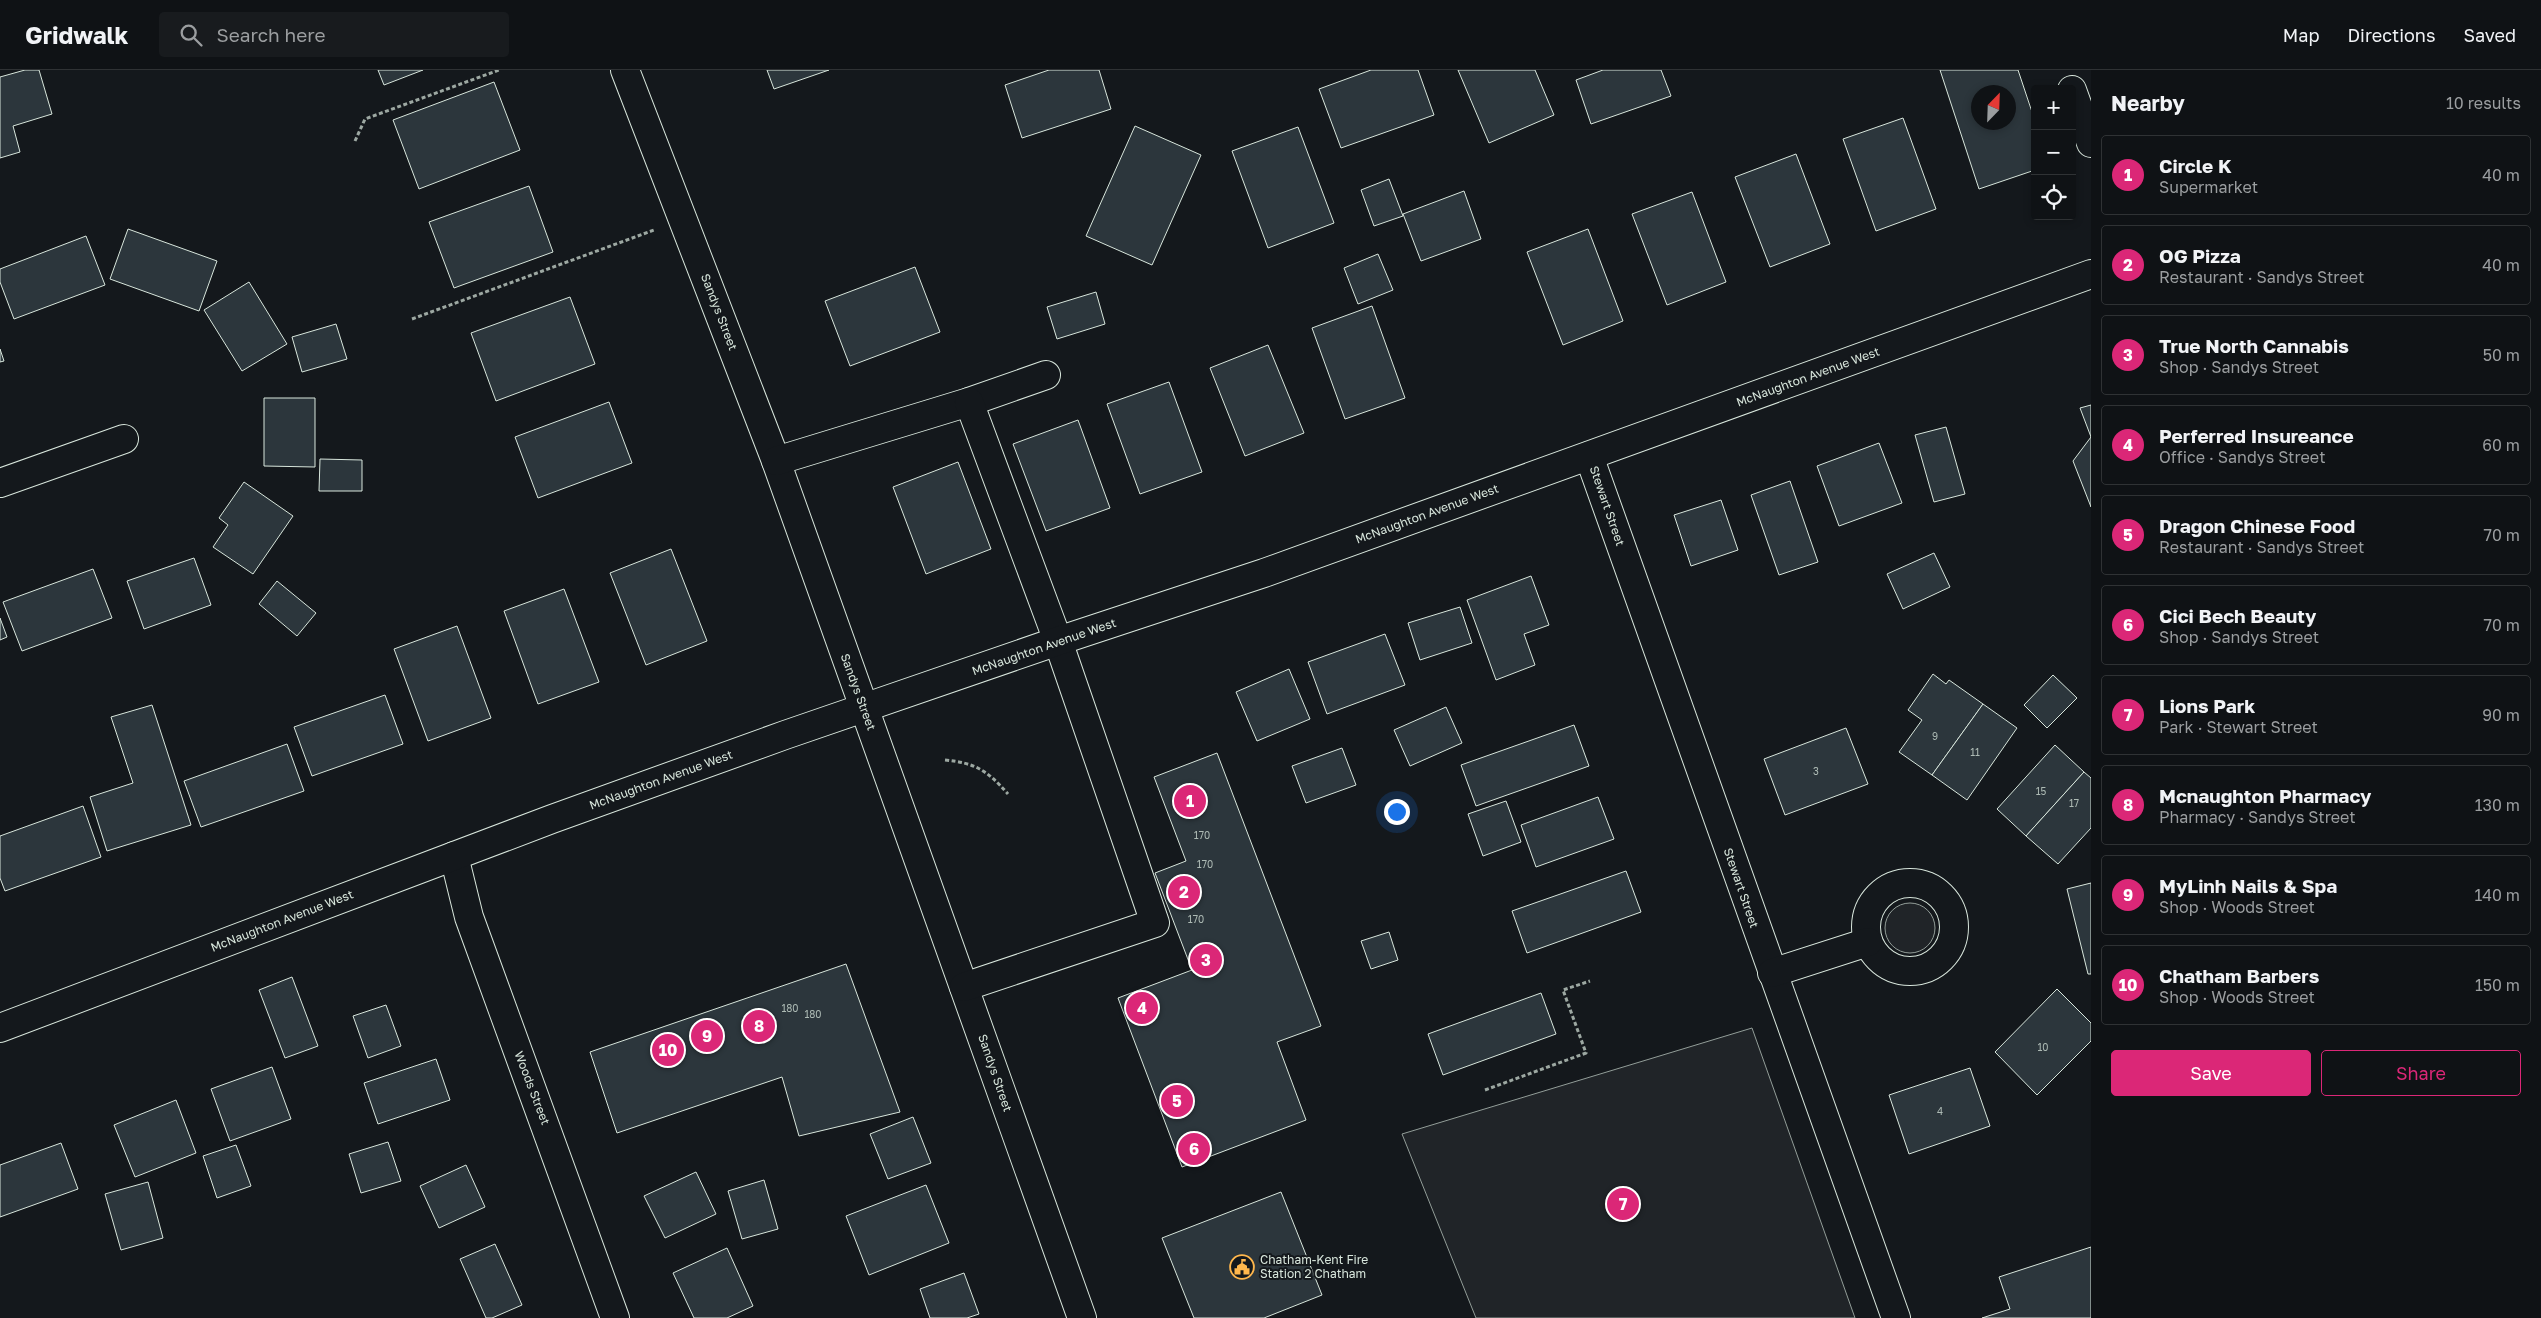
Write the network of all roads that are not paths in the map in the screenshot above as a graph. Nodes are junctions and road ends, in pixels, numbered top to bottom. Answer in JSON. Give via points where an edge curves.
{"nodes":[{"id":1,"x":625,"y":70,"type":"edge"},
{"id":2,"x":2065,"y":70,"type":"edge"},
{"id":3,"x":2071,"y":85,"type":"edge"},
{"id":4,"x":2076,"y":100,"type":"edge"},
{"id":5,"x":2091,"y":143,"type":"edge"},
{"id":6,"x":2091,"y":274,"type":"edge"},
{"id":7,"x":1046,"y":375,"type":"dead end"},
{"id":8,"x":969,"y":402,"type":"junction"},
{"id":9,"x":124,"y":439,"type":"dead end"},
{"id":10,"x":1590,"y":456,"type":"junction"},
{"id":11,"x":776,"y":461,"type":"junction"},
{"id":12,"x":0,"y":483,"type":"edge"},
{"id":13,"x":1058,"y":641,"type":"junction"},
{"id":14,"x":864,"y":709,"type":"junction"},
{"id":15,"x":454,"y":856,"type":"junction"},
{"id":16,"x":1868,"y":942,"type":"dead end"},
{"id":17,"x":1772,"y":973,"type":"junction"},
{"id":18,"x":964,"y":987,"type":"junction"},
{"id":19,"x":0,"y":1028,"type":"edge"},
{"id":20,"x":616,"y":1318,"type":"edge"},
{"id":21,"x":1082,"y":1318,"type":"edge"},
{"id":22,"x":1896,"y":1318,"type":"edge"}],
"edges":[{"from":1,"to":11,"type":"street","name":"Sandys Street"},
{"from":2,"to":3,"type":"street"},
{"from":4,"to":5,"type":"street"},
{"from":6,"to":10,"type":"street","name":"McNaughton Avenue West"},
{"from":7,"to":8,"type":"street"},
{"from":8,"to":11,"type":"street"},
{"from":8,"to":13,"type":"street"},
{"from":9,"to":12,"type":"street"},
{"from":10,"to":13,"type":"street","name":"McNaughton Avenue West","via":[[1264,573]]},
{"from":10,"to":17,"type":"street","name":"Stewart Street"},
{"from":11,"to":14,"type":"street","name":"Sandys Street"},
{"from":13,"to":14,"type":"street","name":"McNaughton Avenue West"},
{"from":13,"to":18,"type":"street","via":[[1155,923]]},
{"from":14,"to":15,"type":"street","name":"McNaughton Avenue West"},
{"from":14,"to":18,"type":"street","name":"Sandys Street"},
{"from":15,"to":19,"type":"street","name":"McNaughton Avenue West"},
{"from":15,"to":20,"type":"street","name":"Woods Street","via":[[469,917]]},
{"from":16,"to":17,"type":"street"},
{"from":17,"to":22,"type":"street","name":"Stewart Street"},
{"from":18,"to":21,"type":"street","name":"Sandys Street"}]}
